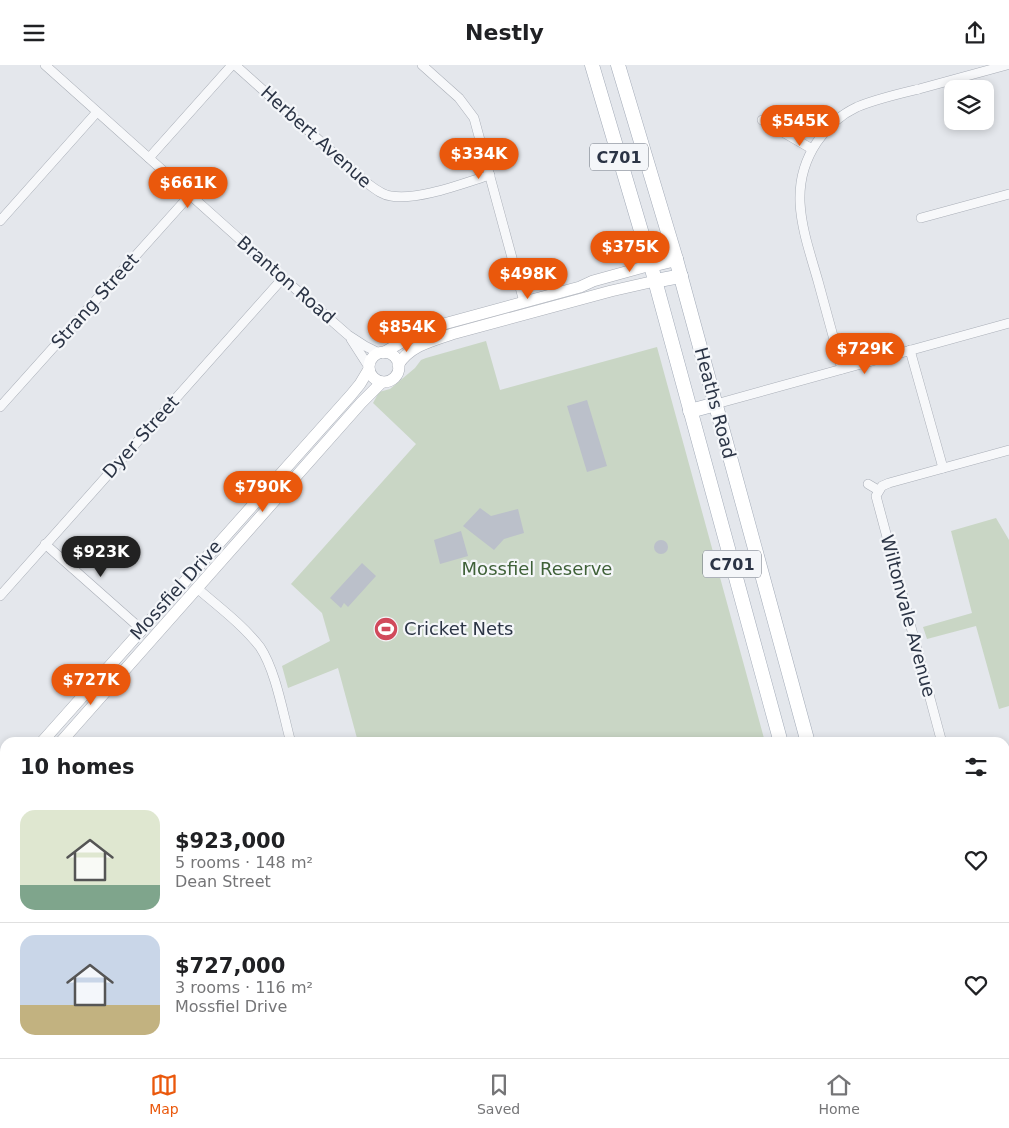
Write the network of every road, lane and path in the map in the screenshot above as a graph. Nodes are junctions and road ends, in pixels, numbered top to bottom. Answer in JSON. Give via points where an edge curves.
{"nodes":[{"id":1,"x":45,"y":65,"type":"edge"},
{"id":2,"x":234,"y":65,"type":"edge"},
{"id":3,"x":422,"y":65,"type":"edge"},
{"id":4,"x":592,"y":65,"type":"edge"},
{"id":5,"x":618,"y":65,"type":"edge"},
{"id":6,"x":1007,"y":65,"type":"edge"},
{"id":7,"x":97,"y":112,"type":"junction"},
{"id":8,"x":762,"y":120,"type":"dead end"},
{"id":9,"x":812,"y":149,"type":"junction"},
{"id":10,"x":149,"y":158,"type":"junction"},
{"id":11,"x":490,"y":175,"type":"junction"},
{"id":12,"x":1009,"y":194,"type":"edge"},
{"id":13,"x":190,"y":195,"type":"junction"},
{"id":14,"x":921,"y":218,"type":"dead end"},
{"id":15,"x":0,"y":221,"type":"edge"},
{"id":16,"x":676,"y":259,"type":"junction"},
{"id":17,"x":651,"y":265,"type":"junction"},
{"id":18,"x":681,"y":276,"type":"junction"},
{"id":19,"x":283,"y":278,"type":"junction"},
{"id":20,"x":655,"y":281,"type":"junction"},
{"id":21,"x":524,"y":302,"type":"junction"},
{"id":22,"x":528,"y":314,"type":"junction"},
{"id":23,"x":1009,"y":323,"type":"edge"},
{"id":24,"x":348,"y":335,"type":"junction"},
{"id":25,"x":910,"y":351,"type":"junction"},
{"id":26,"x":381,"y":353,"type":"junction"},
{"id":27,"x":398,"y":365,"type":"junction"},
{"id":28,"x":369,"y":368,"type":"junction"},
{"id":29,"x":842,"y":369,"type":"junction"},
{"id":30,"x":382,"y":382,"type":"junction"},
{"id":31,"x":716,"y":404,"type":"junction"},
{"id":32,"x":0,"y":407,"type":"edge"},
{"id":33,"x":690,"y":411,"type":"junction"},
{"id":34,"x":1009,"y":451,"type":"edge"},
{"id":35,"x":943,"y":468,"type":"junction"},
{"id":36,"x":868,"y":483,"type":"dead end"},
{"id":37,"x":878,"y":490,"type":"junction"},
{"id":38,"x":46,"y":544,"type":"junction"},
{"id":39,"x":198,"y":589,"type":"junction"},
{"id":40,"x":0,"y":596,"type":"edge"},
{"id":41,"x":141,"y":629,"type":"junction"},
{"id":42,"x":46,"y":737,"type":"edge"},
{"id":43,"x":65,"y":737,"type":"edge"},
{"id":44,"x":289,"y":737,"type":"edge"},
{"id":45,"x":779,"y":737,"type":"edge"},
{"id":46,"x":806,"y":737,"type":"edge"},
{"id":47,"x":940,"y":737,"type":"edge"}],
"edges":[{"from":1,"to":7,"type":"street","name":"Branton Road"},
{"from":2,"to":10,"type":"street"},
{"from":2,"to":11,"type":"street","name":"Herbert Avenue","via":[[379,192],[390,196],[418,195]]},
{"from":3,"to":11,"type":"street","via":[[459,98],[474,118]]},
{"from":4,"to":17,"type":"main road","name":"Heaths Road","number":"C701"},
{"from":5,"to":16,"type":"main road","name":"Heaths Road","number":"C701"},
{"from":6,"to":9,"type":"street","via":[[855,108],[823,132]]},
{"from":7,"to":10,"type":"street","name":"Branton Road"},
{"from":7,"to":15,"type":"street"},
{"from":8,"to":9,"type":"street"},
{"from":9,"to":29,"type":"street","via":[[804,165],[799,205]]},
{"from":10,"to":13,"type":"street","name":"Branton Road"},
{"from":11,"to":21,"type":"street"},
{"from":12,"to":14,"type":"street"},
{"from":13,"to":19,"type":"street","name":"Branton Road"},
{"from":13,"to":32,"type":"street","name":"Strang Street"},
{"from":16,"to":17,"type":"main road"},
{"from":16,"to":18,"type":"main road","name":"Heaths Road","number":"C701"},
{"from":17,"to":20,"type":"main road","name":"Heaths Road","number":"C701"},
{"from":17,"to":21,"type":"street"},
{"from":18,"to":20,"type":"main road"},
{"from":18,"to":31,"type":"main road","name":"Heaths Road","number":"C701"},
{"from":19,"to":24,"type":"street","name":"Branton Road"},
{"from":19,"to":38,"type":"street","name":"Dyer Street"},
{"from":20,"to":22,"type":"street"},
{"from":20,"to":33,"type":"main road","name":"Heaths Road","number":"C701"},
{"from":21,"to":22,"type":"street"},
{"from":21,"to":26,"type":"street","via":[[419,331]]},
{"from":22,"to":27,"type":"street","via":[[428,342],[404,356]]},
{"from":23,"to":25,"type":"street"},
{"from":24,"to":26,"type":"street","name":"Branton Road"},
{"from":24,"to":28,"type":"street","name":"Branton Road"},
{"from":25,"to":29,"type":"street"},
{"from":25,"to":35,"type":"street"},
{"from":26,"to":27,"type":"street","via":[[391,355]]},
{"from":26,"to":28,"type":"street","via":[[372,359]]},
{"from":27,"to":30,"type":"street","via":[[395,377]]},
{"from":28,"to":30,"type":"street","via":[[373,378]]},
{"from":28,"to":41,"type":"street","name":"Mossfiel Drive","via":[[361,383]]},
{"from":29,"to":31,"type":"street"},
{"from":30,"to":39,"type":"street","name":"Mossfiel Drive"},
{"from":31,"to":33,"type":"main road"},
{"from":31,"to":46,"type":"main road","name":"Heaths Road","number":"C701"},
{"from":33,"to":45,"type":"main road","name":"Heaths Road","number":"C701"},
{"from":34,"to":35,"type":"street"},
{"from":35,"to":37,"type":"street","via":[[889,483]]},
{"from":36,"to":37,"type":"street"},
{"from":37,"to":47,"type":"street","name":"Wiltonvale Avenue","via":[[877,501]]},
{"from":38,"to":40,"type":"street","name":"Dyer Street"},
{"from":38,"to":41,"type":"street"},
{"from":39,"to":43,"type":"street","name":"Mossfiel Drive"},
{"from":39,"to":44,"type":"street","via":[[247,632],[261,649],[271,670]]},
{"from":41,"to":42,"type":"street","name":"Mossfiel Drive"}]}
